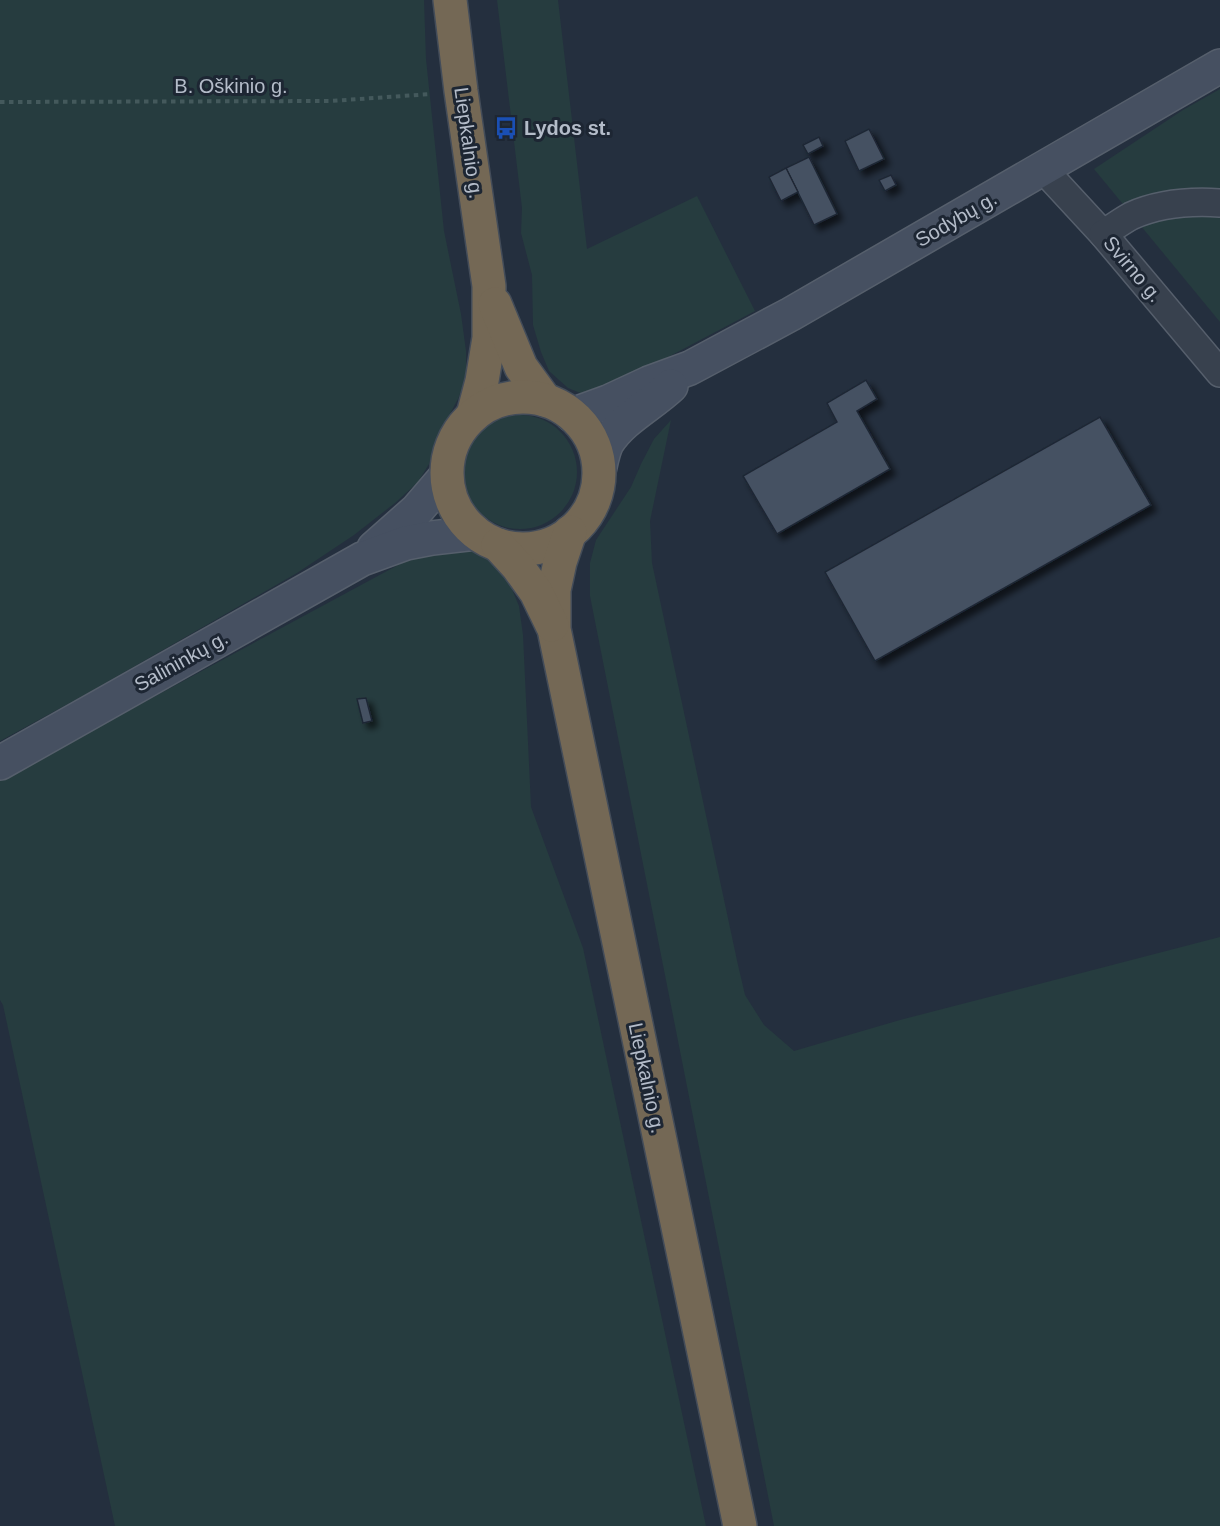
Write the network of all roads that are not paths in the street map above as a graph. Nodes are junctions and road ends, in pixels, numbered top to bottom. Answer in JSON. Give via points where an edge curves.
{"nodes":[{"id":1,"x":450,"y":0,"type":"edge"},
{"id":2,"x":1220,"y":66,"type":"edge"},
{"id":3,"x":1043,"y":169,"type":"junction"},
{"id":4,"x":1220,"y":203,"type":"edge"},
{"id":5,"x":1103,"y":234,"type":"junction"},
{"id":6,"x":489,"y":286,"type":"junction"},
{"id":7,"x":690,"y":368,"type":"junction"},
{"id":8,"x":1220,"y":373,"type":"edge"},
{"id":9,"x":558,"y":407,"type":"junction"},
{"id":10,"x":473,"y":415,"type":"junction"},
{"id":11,"x":599,"y":471,"type":"junction"},
{"id":12,"x":447,"y":475,"type":"junction"},
{"id":13,"x":570,"y":532,"type":"junction"},
{"id":14,"x":487,"y":539,"type":"junction"},
{"id":15,"x":362,"y":559,"type":"junction"},
{"id":16,"x":554,"y":629,"type":"junction"},
{"id":17,"x":0,"y":763,"type":"edge"},
{"id":18,"x":740,"y":1526,"type":"edge"}],
"edges":[{"from":1,"to":6,"type":"highway","name":"Liepkalnio g."},
{"from":2,"to":3,"type":"main road","name":"Sodybų g."},
{"from":3,"to":5,"type":"street","name":"Svirno g."},
{"from":3,"to":7,"type":"main road","name":"Sodybų g."},
{"from":4,"to":5,"type":"street","via":[[1157,208],[1131,217]]},
{"from":5,"to":8,"type":"street","name":"Svirno g."},
{"from":6,"to":9,"type":"highway","via":[[521,367]]},
{"from":6,"to":10,"type":"highway","via":[[489,338]]},
{"from":7,"to":9,"type":"main road","name":"Sodybų g.","via":[[608,402]]},
{"from":7,"to":11,"type":"main road","name":"Sodybų g.","via":[[619,428],[606,446]]},
{"from":9,"to":10,"type":"highway","via":[[526,397],[507,398]]},
{"from":9,"to":11,"type":"highway","via":[[586,431]]},
{"from":10,"to":12,"type":"highway","via":[[453,442]]},
{"from":11,"to":13,"type":"highway","via":[[591,505]]},
{"from":12,"to":14,"type":"highway","via":[[449,492],[464,522]]},
{"from":12,"to":15,"type":"main road","name":"Salininkų g.","via":[[417,510]]},
{"from":13,"to":14,"type":"highway","via":[[535,548],[516,548]]},
{"from":13,"to":16,"type":"highway","via":[[554,590]]},
{"from":14,"to":15,"type":"main road","name":"Salininkų g.","via":[[432,538]]},
{"from":14,"to":16,"type":"highway","via":[[518,567],[536,592]]},
{"from":15,"to":17,"type":"main road","name":"Salininkų g."},
{"from":16,"to":18,"type":"highway","name":"Liepkalnio g."}]}
